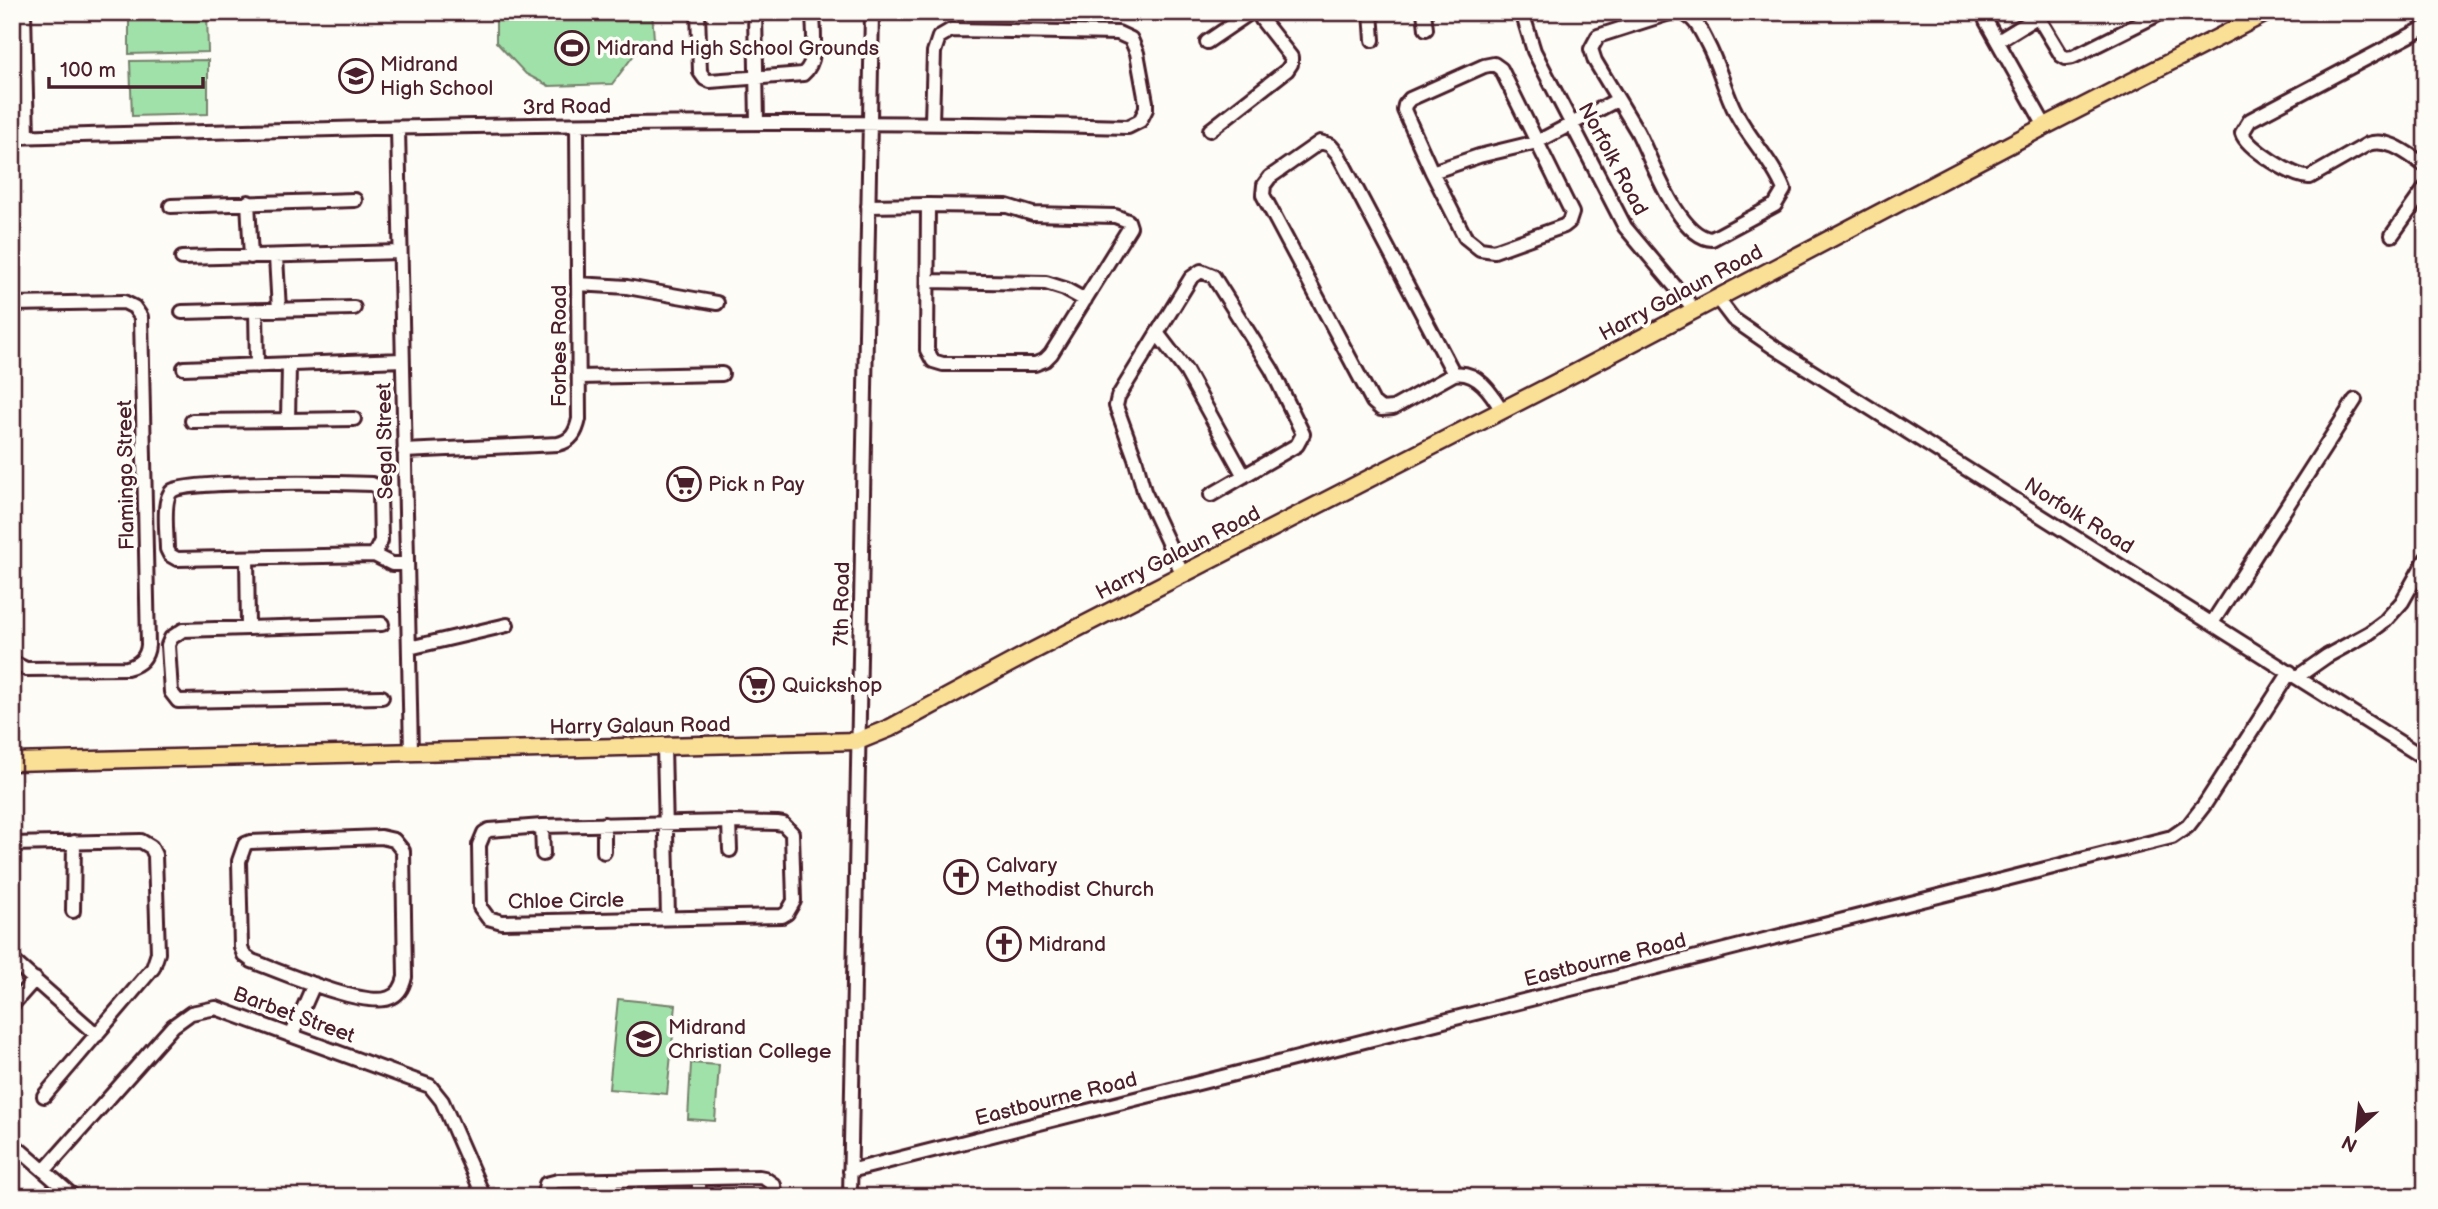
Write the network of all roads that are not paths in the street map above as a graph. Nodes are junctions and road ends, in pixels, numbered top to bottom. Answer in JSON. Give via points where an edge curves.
{"nodes":[{"id":1,"x":24,"y":12,"type":"edge"},
{"id":2,"x":698,"y":12,"type":"edge"},
{"id":3,"x":755,"y":12,"type":"edge"},
{"id":4,"x":813,"y":12,"type":"edge"},
{"id":5,"x":872,"y":12,"type":"edge"},
{"id":6,"x":1251,"y":12,"type":"edge"},
{"id":7,"x":1259,"y":12,"type":"edge"},
{"id":8,"x":1371,"y":12,"type":"edge"},
{"id":9,"x":1424,"y":12,"type":"edge"},
{"id":10,"x":1522,"y":12,"type":"edge"},
{"id":11,"x":1673,"y":12,"type":"edge"},
{"id":12,"x":1679,"y":12,"type":"edge"},
{"id":13,"x":2163,"y":12,"type":"edge"},
{"id":14,"x":2268,"y":12,"type":"edge"},
{"id":15,"x":2036,"y":14,"type":"edge"},
{"id":16,"x":1986,"y":21,"type":"dead end"},
{"id":17,"x":2426,"y":27,"type":"edge"},
{"id":18,"x":1426,"y":29,"type":"dead end"},
{"id":19,"x":1373,"y":40,"type":"dead end"},
{"id":20,"x":1998,"y":41,"type":"junction"},
{"id":21,"x":1207,"y":42,"type":"dead end"},
{"id":22,"x":758,"y":78,"type":"junction"},
{"id":23,"x":1617,"y":100,"type":"junction"},
{"id":24,"x":870,"y":122,"type":"junction"},
{"id":25,"x":932,"y":122,"type":"junction"},
{"id":26,"x":757,"y":123,"type":"junction"},
{"id":27,"x":1573,"y":124,"type":"junction"},
{"id":28,"x":577,"y":126,"type":"junction"},
{"id":29,"x":2045,"y":126,"type":"junction"},
{"id":30,"x":398,"y":128,"type":"junction"},
{"id":31,"x":1210,"y":130,"type":"dead end"},
{"id":32,"x":12,"y":137,"type":"edge"},
{"id":33,"x":27,"y":137,"type":"junction"},
{"id":34,"x":1537,"y":142,"type":"junction"},
{"id":35,"x":2426,"y":166,"type":"edge"},
{"id":36,"x":1432,"y":172,"type":"junction"},
{"id":37,"x":2426,"y":187,"type":"edge"},
{"id":38,"x":355,"y":200,"type":"dead end"},
{"id":39,"x":248,"y":202,"type":"junction"},
{"id":40,"x":928,"y":205,"type":"junction"},
{"id":41,"x":171,"y":206,"type":"dead end"},
{"id":42,"x":868,"y":206,"type":"junction"},
{"id":43,"x":2392,"y":235,"type":"dead end"},
{"id":44,"x":400,"y":252,"type":"junction"},
{"id":45,"x":251,"y":257,"type":"junction"},
{"id":46,"x":276,"y":257,"type":"junction"},
{"id":47,"x":182,"y":258,"type":"dead end"},
{"id":48,"x":928,"y":281,"type":"junction"},
{"id":49,"x":578,"y":284,"type":"junction"},
{"id":50,"x":1717,"y":298,"type":"junction"},
{"id":51,"x":1085,"y":300,"type":"junction"},
{"id":52,"x":717,"y":303,"type":"dead end"},
{"id":53,"x":12,"y":304,"type":"edge"},
{"id":54,"x":354,"y":308,"type":"dead end"},
{"id":55,"x":1694,"y":309,"type":"junction"},
{"id":56,"x":256,"y":310,"type":"junction"},
{"id":57,"x":279,"y":310,"type":"junction"},
{"id":58,"x":182,"y":312,"type":"dead end"},
{"id":59,"x":1157,"y":333,"type":"junction"},
{"id":60,"x":402,"y":360,"type":"junction"},
{"id":61,"x":289,"y":365,"type":"junction"},
{"id":62,"x":257,"y":366,"type":"junction"},
{"id":63,"x":184,"y":368,"type":"dead end"},
{"id":64,"x":722,"y":374,"type":"dead end"},
{"id":65,"x":1454,"y":374,"type":"junction"},
{"id":66,"x":579,"y":377,"type":"junction"},
{"id":67,"x":2355,"y":400,"type":"dead end"},
{"id":68,"x":1502,"y":411,"type":"junction"},
{"id":69,"x":354,"y":419,"type":"dead end"},
{"id":70,"x":288,"y":420,"type":"junction"},
{"id":71,"x":192,"y":421,"type":"dead end"},
{"id":72,"x":404,"y":451,"type":"junction"},
{"id":73,"x":1244,"y":476,"type":"junction"},
{"id":74,"x":1211,"y":495,"type":"dead end"},
{"id":75,"x":374,"y":555,"type":"junction"},
{"id":76,"x":247,"y":558,"type":"junction"},
{"id":77,"x":2426,"y":559,"type":"edge"},
{"id":78,"x":407,"y":564,"type":"junction"},
{"id":79,"x":1183,"y":575,"type":"junction"},
{"id":80,"x":2213,"y":623,"type":"junction"},
{"id":81,"x":382,"y":624,"type":"dead end"},
{"id":82,"x":507,"y":625,"type":"dead end"},
{"id":83,"x":248,"y":626,"type":"junction"},
{"id":84,"x":409,"y":648,"type":"junction"},
{"id":85,"x":12,"y":662,"type":"edge"},
{"id":86,"x":2294,"y":675,"type":"junction"},
{"id":87,"x":382,"y":697,"type":"dead end"},
{"id":88,"x":858,"y":741,"type":"junction"},
{"id":89,"x":664,"y":747,"type":"junction"},
{"id":90,"x":411,"y":752,"type":"junction"},
{"id":91,"x":2426,"y":759,"type":"edge"},
{"id":92,"x":12,"y":762,"type":"edge"},
{"id":93,"x":730,"y":822,"type":"junction"},
{"id":94,"x":604,"y":824,"type":"junction"},
{"id":95,"x":667,"y":824,"type":"junction"},
{"id":96,"x":542,"y":826,"type":"junction"},
{"id":97,"x":74,"y":842,"type":"junction"},
{"id":98,"x":12,"y":844,"type":"edge"},
{"id":99,"x":730,"y":850,"type":"dead end"},
{"id":100,"x":604,"y":852,"type":"dead end"},
{"id":101,"x":543,"y":854,"type":"dead end"},
{"id":102,"x":73,"y":911,"type":"dead end"},
{"id":103,"x":668,"y":917,"type":"junction"},
{"id":104,"x":12,"y":960,"type":"edge"},
{"id":105,"x":34,"y":979,"type":"junction"},
{"id":106,"x":314,"y":984,"type":"junction"},
{"id":107,"x":12,"y":1004,"type":"edge"},
{"id":108,"x":292,"y":1034,"type":"junction"},
{"id":109,"x":97,"y":1035,"type":"junction"},
{"id":110,"x":44,"y":1096,"type":"dead end"},
{"id":111,"x":12,"y":1143,"type":"edge"},
{"id":112,"x":44,"y":1171,"type":"junction"},
{"id":113,"x":850,"y":1171,"type":"junction"},
{"id":114,"x":699,"y":1178,"type":"junction"},
{"id":115,"x":74,"y":1197,"type":"edge"},
{"id":116,"x":484,"y":1197,"type":"edge"},
{"id":117,"x":543,"y":1197,"type":"edge"},
{"id":118,"x":699,"y":1197,"type":"edge"},
{"id":119,"x":775,"y":1197,"type":"edge"},
{"id":120,"x":850,"y":1197,"type":"edge"}],
"edges":[{"from":1,"to":33,"type":"street"},
{"from":2,"to":22,"type":"street","via":[[702,76],[710,81]]},
{"from":3,"to":22,"type":"street"},
{"from":4,"to":22,"type":"street","via":[[812,60],[807,71],[797,76]]},
{"from":5,"to":24,"type":"street","name":"7th Road"},
{"from":6,"to":21,"type":"street"},
{"from":7,"to":31,"type":"street","via":[[1291,57],[1291,64]]},
{"from":8,"to":19,"type":"street"},
{"from":9,"to":18,"type":"street"},
{"from":10,"to":27,"type":"street","name":"Norfolk Road","via":[[1534,51]]},
{"from":11,"to":23,"type":"street","via":[[1594,39],[1595,61]]},
{"from":12,"to":23,"type":"street","via":[[1695,21],[1709,46],[1736,113],[1780,180],[1784,190],[1780,200],[1712,239],[1700,236],[1666,195]]},
{"from":13,"to":15,"type":"street","via":[[2069,58],[2062,57]]},
{"from":14,"to":29,"type":"main road","name":"Harry Galaun Road"},
{"from":15,"to":20,"type":"street"},
{"from":16,"to":20,"type":"street"},
{"from":17,"to":35,"type":"street","via":[[2250,120],[2242,133],[2246,142],[2301,177],[2310,177],[2377,142],[2393,145]]},
{"from":20,"to":29,"type":"street"},
{"from":22,"to":26,"type":"street"},
{"from":23,"to":27,"type":"street"},
{"from":24,"to":25,"type":"street","name":"3rd Road"},
{"from":24,"to":26,"type":"street","name":"3rd Road"},
{"from":24,"to":42,"type":"street","name":"7th Road"},
{"from":25,"to":25,"type":"street","name":"3rd Road","via":[[1134,125],[1146,109],[1137,52],[1130,39],[1118,33],[951,30],[939,37],[934,52]]},
{"from":26,"to":28,"type":"street","name":"3rd Road"},
{"from":27,"to":34,"type":"street"},
{"from":27,"to":55,"type":"street","name":"Norfolk Road","via":[[1625,227]]},
{"from":28,"to":30,"type":"street","name":"3rd Road"},
{"from":28,"to":49,"type":"street","name":"Forbes Road"},
{"from":29,"to":50,"type":"main road","name":"Harry Galaun Road"},
{"from":30,"to":33,"type":"street","name":"3rd Road"},
{"from":30,"to":44,"type":"street","name":"Segal Street"},
{"from":32,"to":33,"type":"street","name":"3rd Road"},
{"from":34,"to":36,"type":"street"},
{"from":34,"to":36,"type":"street","via":[[1500,67],[1489,65],[1405,105],[1404,115]]},
{"from":34,"to":36,"type":"street","via":[[1572,210],[1571,219],[1564,226],[1494,251],[1465,237]]},
{"from":37,"to":43,"type":"street"},
{"from":38,"to":39,"type":"street"},
{"from":39,"to":41,"type":"street"},
{"from":39,"to":45,"type":"street"},
{"from":40,"to":42,"type":"street"},
{"from":40,"to":48,"type":"street"},
{"from":40,"to":51,"type":"street","via":[[1007,206],[1033,214],[1125,219],[1129,231]]},
{"from":42,"to":88,"type":"street","name":"7th Road"},
{"from":44,"to":46,"type":"street"},
{"from":44,"to":60,"type":"street","name":"Segal Street"},
{"from":45,"to":46,"type":"street"},
{"from":45,"to":47,"type":"street"},
{"from":46,"to":57,"type":"street"},
{"from":48,"to":51,"type":"street","via":[[1045,283]]},
{"from":48,"to":51,"type":"street","via":[[927,350],[933,361],[943,364],[1040,363],[1051,354]]},
{"from":49,"to":52,"type":"street","via":[[627,287]]},
{"from":49,"to":66,"type":"street","name":"Forbes Road"},
{"from":50,"to":55,"type":"main road","name":"Harry Galaun Road"},
{"from":50,"to":80,"type":"street","name":"Norfolk Road","via":[[1739,324]]},
{"from":53,"to":85,"type":"street","name":"Flamingo Street","via":[[118,302],[134,307],[141,317],[148,645],[139,664],[127,668],[26,669]]},
{"from":54,"to":57,"type":"street"},
{"from":55,"to":68,"type":"main road","name":"Harry Galaun Road"},
{"from":56,"to":57,"type":"street"},
{"from":56,"to":58,"type":"street"},
{"from":56,"to":62,"type":"street"},
{"from":59,"to":73,"type":"street","via":[[1186,371]]},
{"from":59,"to":73,"type":"street","via":[[1196,273],[1206,271],[1213,276],[1272,370],[1303,434],[1297,445]]},
{"from":59,"to":79,"type":"street","via":[[1115,406],[1146,495]]},
{"from":60,"to":61,"type":"street"},
{"from":60,"to":72,"type":"street","name":"Segal Street"},
{"from":61,"to":62,"type":"street"},
{"from":61,"to":70,"type":"street"},
{"from":62,"to":63,"type":"street"},
{"from":64,"to":66,"type":"street"},
{"from":65,"to":65,"type":"street","via":[[1393,408],[1381,409],[1373,402],[1263,195],[1270,177],[1316,143],[1324,142],[1338,153]]},
{"from":65,"to":68,"type":"street","via":[[1481,383]]},
{"from":66,"to":72,"type":"street","name":"Forbes Road","via":[[578,426],[565,442]]},
{"from":67,"to":80,"type":"street"},
{"from":68,"to":79,"type":"main road","name":"Harry Galaun Road"},
{"from":69,"to":70,"type":"street"},
{"from":70,"to":71,"type":"street"},
{"from":72,"to":78,"type":"street","name":"Segal Street"},
{"from":73,"to":74,"type":"street"},
{"from":75,"to":76,"type":"street"},
{"from":75,"to":76,"type":"street","via":[[381,541],[380,494],[372,484],[184,487],[169,494],[170,555],[182,559]]},
{"from":75,"to":78,"type":"street","via":[[393,564]]},
{"from":76,"to":83,"type":"street"},
{"from":77,"to":86,"type":"street","via":[[2402,602],[2385,621]]},
{"from":78,"to":84,"type":"street","name":"Segal Street"},
{"from":79,"to":88,"type":"main road","name":"Harry Galaun Road"},
{"from":80,"to":86,"type":"street","name":"Norfolk Road"},
{"from":81,"to":83,"type":"street"},
{"from":82,"to":84,"type":"street"},
{"from":83,"to":87,"type":"street","via":[[183,629],[174,634],[168,645],[174,699]]},
{"from":84,"to":90,"type":"street","name":"Segal Street"},
{"from":86,"to":91,"type":"street","name":"Norfolk Road"},
{"from":86,"to":113,"type":"street","name":"Eastbourne Road","via":[[2206,804],[2188,827],[2172,838]]},
{"from":88,"to":89,"type":"main road","name":"Harry Galaun Road"},
{"from":88,"to":113,"type":"street","name":"7th Road"},
{"from":89,"to":90,"type":"main road","name":"Harry Galaun Road"},
{"from":89,"to":95,"type":"street"},
{"from":90,"to":92,"type":"main road","name":"Harry Galaun Road"},
{"from":93,"to":95,"type":"street","name":"Chloe Circle"},
{"from":93,"to":99,"type":"street"},
{"from":93,"to":103,"type":"street","name":"Chloe Circle","via":[[783,824],[792,832],[791,908],[782,916]]},
{"from":94,"to":95,"type":"street","name":"Chloe Circle"},
{"from":94,"to":96,"type":"street","name":"Chloe Circle"},
{"from":94,"to":100,"type":"street"},
{"from":95,"to":103,"type":"street"},
{"from":96,"to":101,"type":"street"},
{"from":96,"to":103,"type":"street","name":"Chloe Circle","via":[[484,833],[479,845],[480,900],[488,918],[502,922]]},
{"from":97,"to":98,"type":"street"},
{"from":97,"to":102,"type":"street"},
{"from":97,"to":109,"type":"street","via":[[141,842],[155,855],[156,961]]},
{"from":104,"to":105,"type":"street"},
{"from":105,"to":107,"type":"street"},
{"from":105,"to":109,"type":"street"},
{"from":106,"to":106,"type":"street","via":[[244,955],[242,849],[250,842],[394,840],[403,851],[405,977],[401,989],[391,998],[375,1000]]},
{"from":106,"to":108,"type":"street"},
{"from":108,"to":112,"type":"street","name":"Barbet Street","via":[[225,1010],[191,1013],[173,1026]]},
{"from":108,"to":116,"type":"street","name":"Barbet Street","via":[[435,1090]]},
{"from":109,"to":110,"type":"street"},
{"from":111,"to":112,"type":"street"},
{"from":112,"to":115,"type":"street"},
{"from":113,"to":120,"type":"street","name":"7th Road"},
{"from":114,"to":117,"type":"street","via":[[558,1181],[546,1184]]},
{"from":114,"to":118,"type":"street"},
{"from":114,"to":119,"type":"street","via":[[764,1178],[774,1185]]}]}
